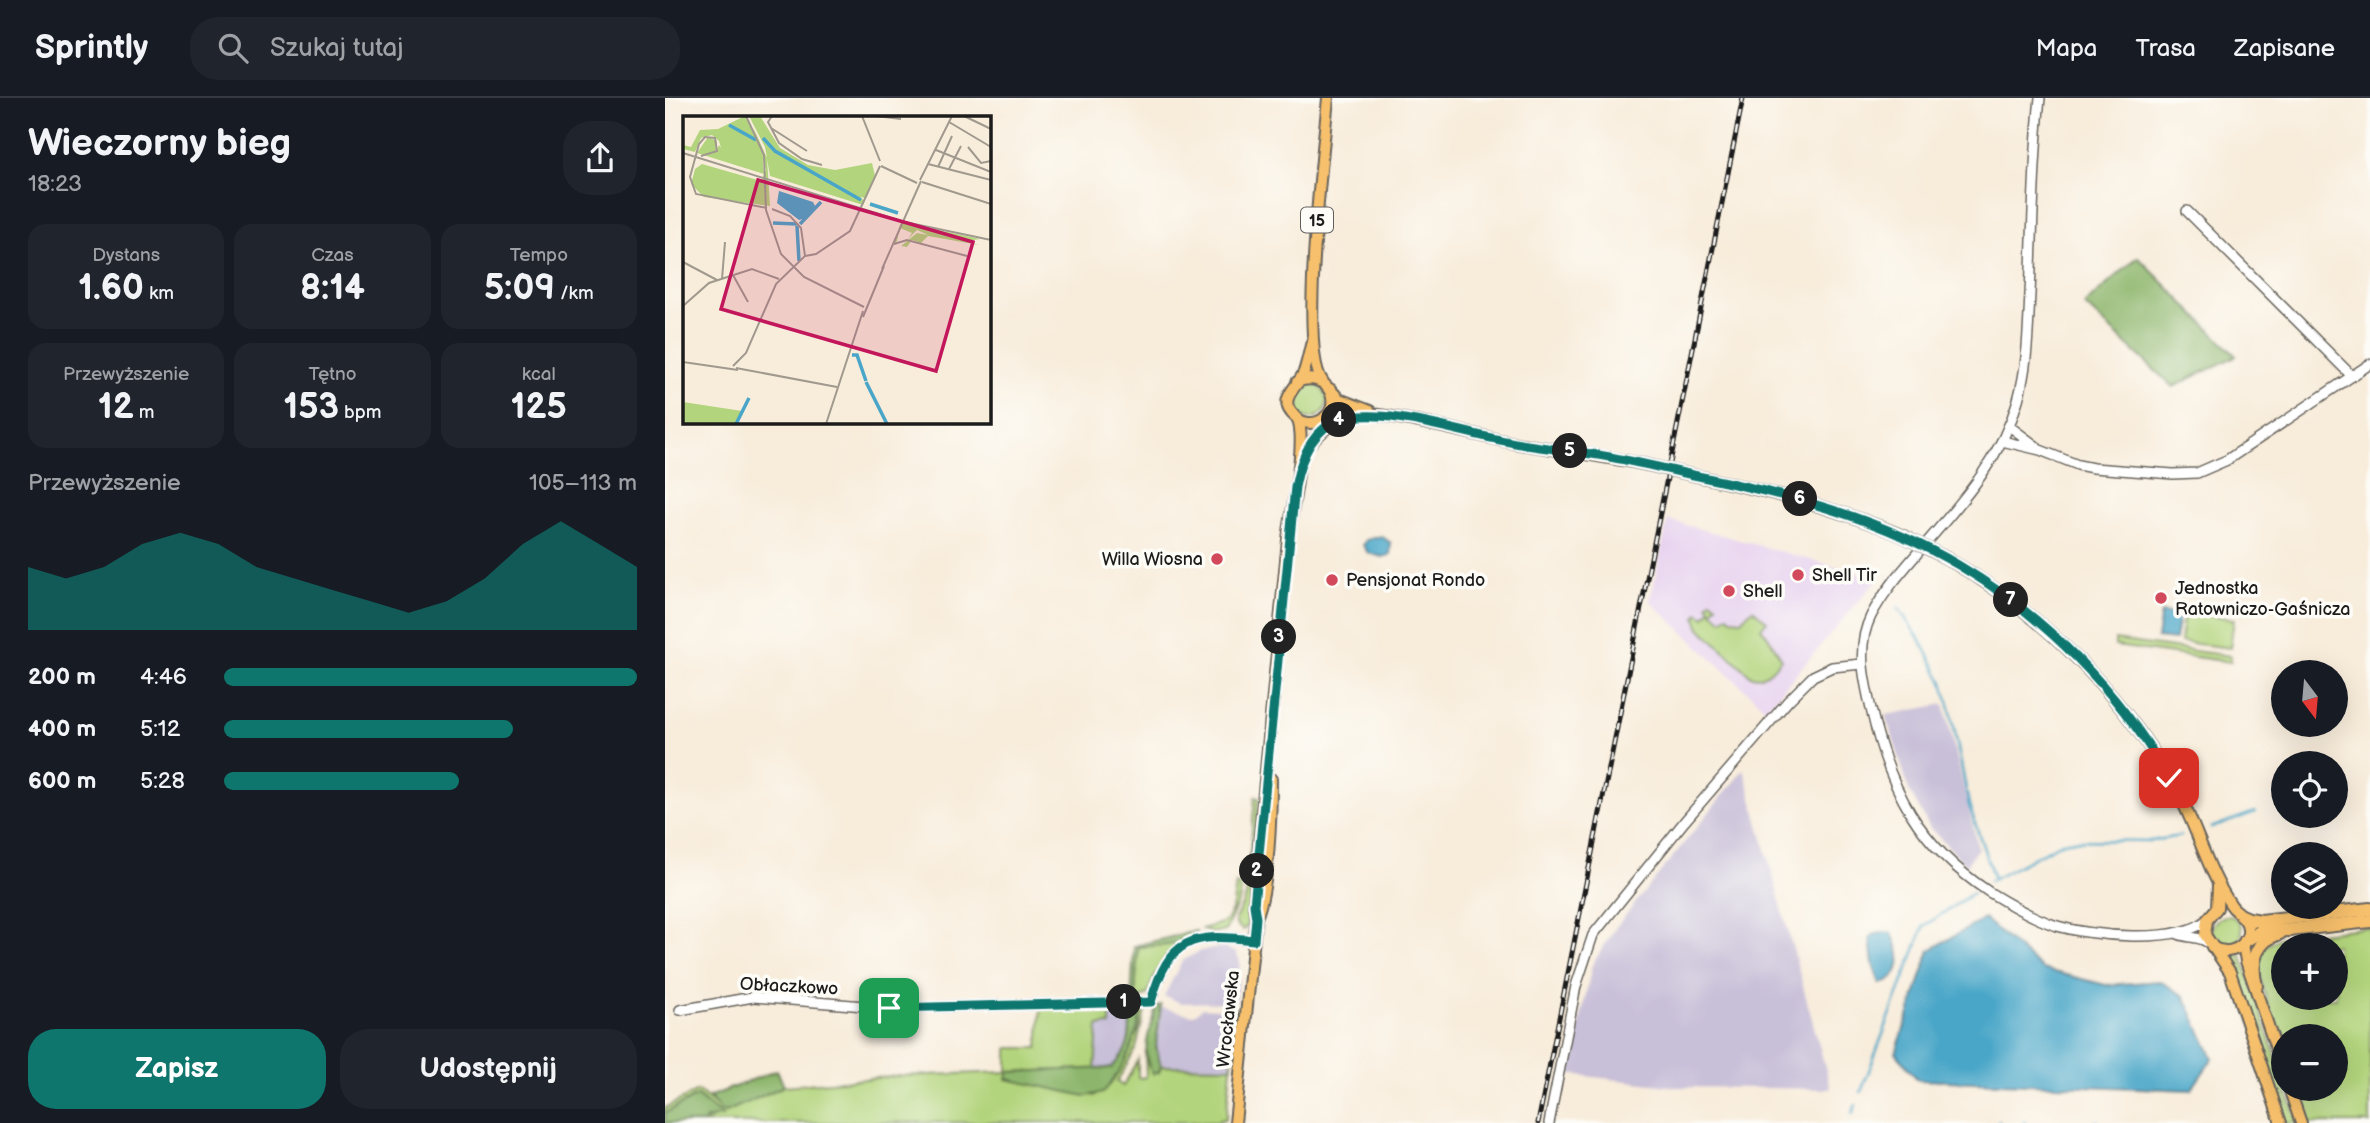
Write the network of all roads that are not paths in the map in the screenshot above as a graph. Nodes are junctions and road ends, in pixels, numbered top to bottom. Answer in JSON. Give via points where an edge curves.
{"nodes":[{"id":1,"x":1328,"y":98,"type":"edge"},
{"id":2,"x":2040,"y":98,"type":"edge"},
{"id":3,"x":2187,"y":211,"type":"dead end"},
{"id":4,"x":1312,"y":342,"type":"junction"},
{"id":5,"x":2370,"y":364,"type":"edge"},
{"id":6,"x":2352,"y":376,"type":"junction"},
{"id":7,"x":1297,"y":382,"type":"junction"},
{"id":8,"x":1326,"y":385,"type":"junction"},
{"id":9,"x":1383,"y":416,"type":"junction"},
{"id":10,"x":1298,"y":419,"type":"junction"},
{"id":11,"x":1322,"y":419,"type":"junction"},
{"id":12,"x":2009,"y":426,"type":"junction"},
{"id":13,"x":2002,"y":442,"type":"junction"},
{"id":14,"x":1309,"y":445,"type":"junction"},
{"id":15,"x":2040,"y":450,"type":"junction"},
{"id":16,"x":1299,"y":465,"type":"junction"},
{"id":17,"x":1862,"y":664,"type":"junction"},
{"id":18,"x":2218,"y":883,"type":"junction"},
{"id":19,"x":2370,"y":909,"type":"edge"},
{"id":20,"x":2239,"y":914,"type":"junction"},
{"id":21,"x":2211,"y":916,"type":"junction"},
{"id":22,"x":2370,"y":921,"type":"edge"},
{"id":23,"x":2290,"y":930,"type":"junction"},
{"id":24,"x":2176,"y":933,"type":"junction"},
{"id":25,"x":1254,"y":940,"type":"junction"},
{"id":26,"x":2244,"y":942,"type":"junction"},
{"id":27,"x":2210,"y":945,"type":"junction"},
{"id":28,"x":2256,"y":986,"type":"junction"},
{"id":29,"x":680,"y":1010,"type":"dead end"},
{"id":30,"x":2271,"y":1032,"type":"edge"},
{"id":31,"x":2293,"y":1101,"type":"edge"},
{"id":32,"x":1234,"y":1123,"type":"edge"},
{"id":33,"x":1549,"y":1123,"type":"edge"},
{"id":34,"x":2281,"y":1123,"type":"edge"},
{"id":35,"x":2301,"y":1123,"type":"edge"}],
"edges":[{"from":1,"to":4,"type":"main road","number":"15"},
{"from":2,"to":12,"type":"street","via":[[2027,350]]},
{"from":3,"to":6,"type":"street"},
{"from":4,"to":7,"type":"main road","number":"15"},
{"from":4,"to":8,"type":"main road","number":"15","via":[[1317,373]]},
{"from":5,"to":6,"type":"street"},
{"from":6,"to":15,"type":"street","via":[[2227,460],[2197,473],[2093,468]]},
{"from":7,"to":8,"type":"main road","via":[[1307,378]]},
{"from":7,"to":10,"type":"main road","number":"15","via":[[1288,405]]},
{"from":8,"to":9,"type":"main road","via":[[1339,398]]},
{"from":8,"to":11,"type":"main road","number":"15","via":[[1332,407]]},
{"from":9,"to":11,"type":"main road","via":[[1340,412]]},
{"from":9,"to":14,"type":"main road","via":[[1338,421]]},
{"from":9,"to":18,"type":"main road","bridge":true,"via":[[1653,466],[1812,502],[1903,536],[1946,558],[2039,623],[2109,693],[2169,778]]},
{"from":10,"to":11,"type":"main road","via":[[1310,423]]},
{"from":10,"to":16,"type":"main road","name":"Wrocławska","number":"15"},
{"from":11,"to":14,"type":"main road","name":"Wrocławska","number":"15","via":[[1314,427]]},
{"from":12,"to":13,"type":"street"},
{"from":12,"to":15,"type":"street"},
{"from":13,"to":15,"type":"street"},
{"from":13,"to":17,"type":"street","via":[[1982,476],[1884,593],[1869,619]]},
{"from":14,"to":16,"type":"main road","name":"Wrocławska","number":"15"},
{"from":16,"to":25,"type":"main road","name":"Wrocławska","number":"15","via":[[1271,736],[1266,869]]},
{"from":17,"to":24,"type":"street","via":[[1880,746],[1894,784],[1922,832],[1952,864],[2003,900],[2056,925],[2110,935]]},
{"from":17,"to":33,"type":"street","via":[[1813,676],[1604,918],[1582,961]]},
{"from":18,"to":20,"type":"main road"},
{"from":18,"to":21,"type":"main road","via":[[2218,905]]},
{"from":19,"to":20,"type":"highway","via":[[2261,920]]},
{"from":20,"to":21,"type":"main road","via":[[2223,909]]},
{"from":20,"to":26,"type":"main road","via":[[2248,927]]},
{"from":21,"to":24,"type":"street","via":[[2201,925]]},
{"from":21,"to":27,"type":"main road","via":[[2204,927]]},
{"from":22,"to":23,"type":"highway"},
{"from":23,"to":26,"type":"highway","via":[[2261,931]]},
{"from":23,"to":28,"type":"highway","via":[[2268,937],[2260,945],[2253,964]]},
{"from":24,"to":27,"type":"street"},
{"from":25,"to":29,"type":"street","name":"Obłaczkowo","via":[[1214,936],[1186,944],[1164,965],[1151,1002],[889,1008],[747,997]]},
{"from":25,"to":32,"type":"main road","name":"Wrocławska","number":"15"},
{"from":26,"to":27,"type":"main road","via":[[2232,951],[2218,951]]},
{"from":26,"to":28,"type":"main road"},
{"from":27,"to":34,"type":"main road","via":[[2230,972]]},
{"from":28,"to":30,"type":"main road"},
{"from":31,"to":35,"type":"main road"}]}
